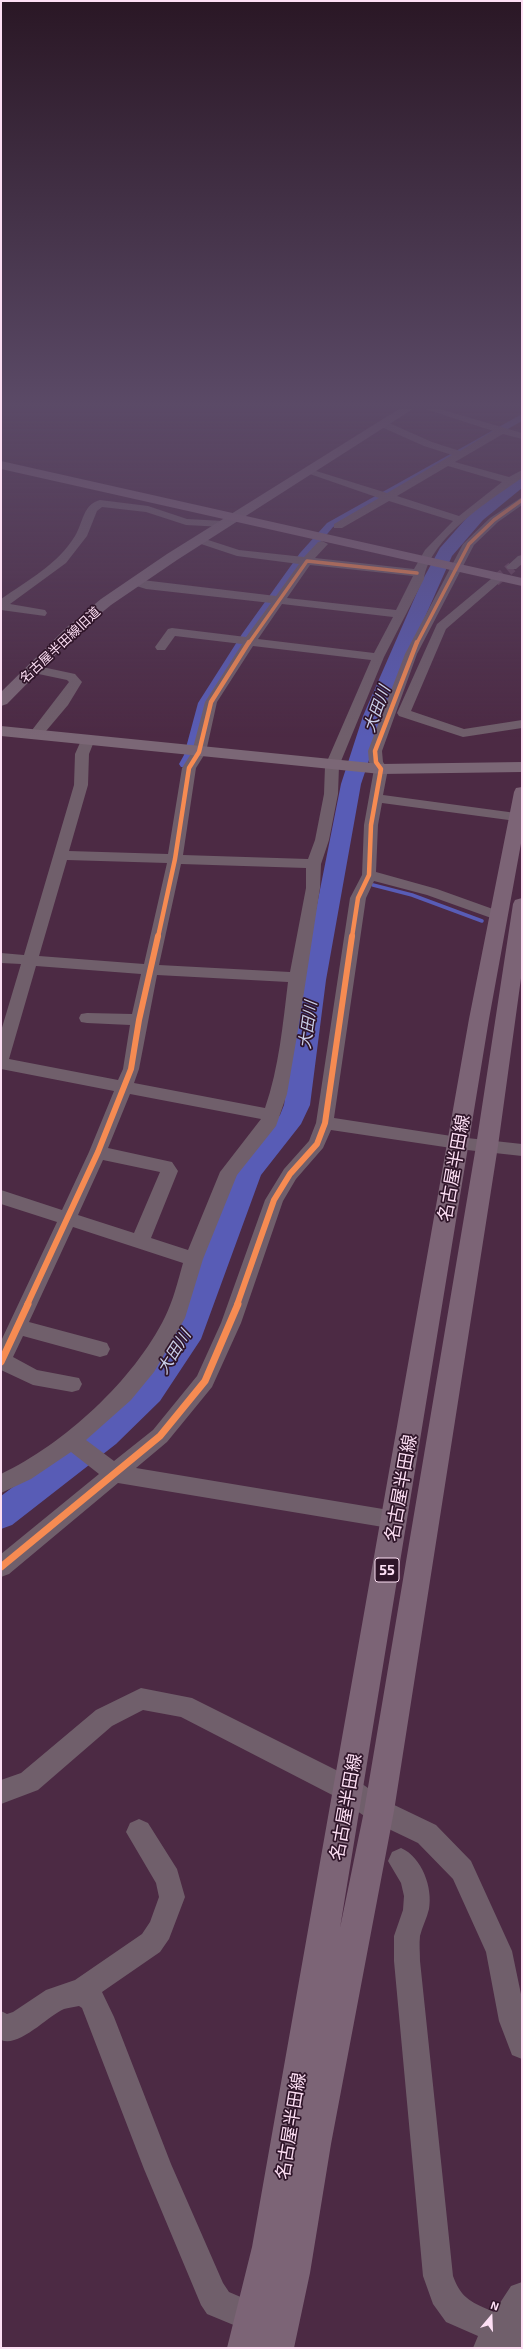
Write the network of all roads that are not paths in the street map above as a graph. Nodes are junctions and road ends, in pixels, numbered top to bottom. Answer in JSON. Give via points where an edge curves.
{"nodes":[{"id":1,"x":88,"y":519,"type":"edge"},
{"id":2,"x":176,"y":519,"type":"edge"},
{"id":3,"x":227,"y":519,"type":"edge"},
{"id":4,"x":233,"y":519,"type":"edge"},
{"id":5,"x":237,"y":519,"type":"edge"},
{"id":6,"x":350,"y":519,"type":"edge"},
{"id":7,"x":457,"y":519,"type":"edge"},
{"id":8,"x":503,"y":519,"type":"edge"},
{"id":9,"x":461,"y":520,"type":"joint"},
{"id":10,"x":338,"y":526,"type":"dead end"},
{"id":11,"x":443,"y":537,"type":"junction"},
{"id":12,"x":199,"y":540,"type":"junction"},
{"id":13,"x":466,"y":542,"type":"dead end"},
{"id":14,"x":322,"y":544,"type":"dead end"},
{"id":15,"x":425,"y":558,"type":"junction"},
{"id":16,"x":522,"y":558,"type":"edge"},
{"id":17,"x":307,"y":561,"type":"junction"},
{"id":18,"x":458,"y":564,"type":"junction"},
{"id":19,"x":517,"y":571,"type":"edge"},
{"id":20,"x":417,"y":573,"type":"junction"},
{"id":21,"x":495,"y":581,"type":"tunnel mouth"},
{"id":22,"x":134,"y":582,"type":"junction"},
{"id":23,"x":522,"y":582,"type":"edge"},
{"id":24,"x":280,"y":600,"type":"junction"},
{"id":25,"x":1,"y":606,"type":"edge"},
{"id":26,"x":41,"y":613,"type":"dead end"},
{"id":27,"x":400,"y":614,"type":"junction"},
{"id":28,"x":250,"y":641,"type":"junction"},
{"id":29,"x":161,"y":647,"type":"dead end"},
{"id":30,"x":378,"y":657,"type":"junction"},
{"id":31,"x":33,"y":669,"type":"junction"},
{"id":32,"x":1,"y":702,"type":"edge"},
{"id":33,"x":522,"y":724,"type":"edge"},
{"id":34,"x":1,"y":731,"type":"edge"},
{"id":35,"x":36,"y":734,"type":"junction"},
{"id":36,"x":88,"y":739,"type":"junction"},
{"id":37,"x":199,"y":752,"type":"junction"},
{"id":38,"x":336,"y":766,"type":"junction"},
{"id":39,"x":522,"y":767,"type":"edge"},
{"id":40,"x":374,"y":769,"type":"junction"},
{"id":41,"x":522,"y":792,"type":"edge"},
{"id":42,"x":376,"y":798,"type":"junction"},
{"id":43,"x":516,"y":817,"type":"junction"},
{"id":44,"x":61,"y":855,"type":"junction"},
{"id":45,"x":175,"y":859,"type":"junction"},
{"id":46,"x":314,"y":864,"type":"junction"},
{"id":47,"x":369,"y":875,"type":"junction"},
{"id":48,"x":516,"y":915,"type":"edge"},
{"id":49,"x":1,"y":958,"type":"edge"},
{"id":50,"x":30,"y":960,"type":"junction"},
{"id":51,"x":152,"y":970,"type":"junction"},
{"id":52,"x":297,"y":977,"type":"junction"},
{"id":53,"x":87,"y":1018,"type":"dead end"},
{"id":54,"x":139,"y":1020,"type":"junction"},
{"id":55,"x":1,"y":1059,"type":"edge"},
{"id":56,"x":1,"y":1063,"type":"edge"},
{"id":57,"x":125,"y":1088,"type":"junction"},
{"id":58,"x":271,"y":1114,"type":"junction"},
{"id":59,"x":325,"y":1123,"type":"junction"},
{"id":60,"x":458,"y":1143,"type":"junction"},
{"id":61,"x":487,"y":1146,"type":"junction"},
{"id":62,"x":522,"y":1150,"type":"edge"},
{"id":63,"x":98,"y":1152,"type":"junction"},
{"id":64,"x":1,"y":1197,"type":"edge"},
{"id":65,"x":68,"y":1218,"type":"junction"},
{"id":66,"x":140,"y":1242,"type":"junction"},
{"id":67,"x":194,"y":1259,"type":"junction"},
{"id":68,"x":17,"y":1326,"type":"junction"},
{"id":69,"x":100,"y":1349,"type":"dead end"},
{"id":70,"x":2,"y":1361,"type":"edge"},
{"id":71,"x":72,"y":1384,"type":"dead end"},
{"id":72,"x":71,"y":1440,"type":"junction"},
{"id":73,"x":115,"y":1474,"type":"junction"},
{"id":74,"x":1,"y":1484,"type":"edge"},
{"id":75,"x":395,"y":1520,"type":"junction"},
{"id":76,"x":1,"y":1567,"type":"edge"},
{"id":77,"x":349,"y":1790,"type":"junction"},
{"id":78,"x":1,"y":1792,"type":"edge"},
{"id":79,"x":379,"y":1811,"type":"junction"},
{"id":80,"x":139,"y":1832,"type":"dead end"},
{"id":81,"x":401,"y":1861,"type":"dead end"},
{"id":82,"x":83,"y":1992,"type":"junction"},
{"id":83,"x":1,"y":2025,"type":"edge"},
{"id":84,"x":522,"y":2045,"type":"edge"},
{"id":85,"x":522,"y":2297,"type":"edge"},
{"id":86,"x":253,"y":2318,"type":"junction"},
{"id":87,"x":503,"y":2339,"type":"edge"},
{"id":88,"x":246,"y":2348,"type":"edge"},
{"id":89,"x":275,"y":2348,"type":"edge"}],
"edges":[{"from":1,"to":25,"type":"street","via":[[81,536],[62,561]]},
{"from":2,"to":3,"type":"street","via":[[186,522]]},
{"from":4,"to":12,"type":"street","name":"名古屋半田線旧道"},
{"from":5,"to":15,"type":"highway"},
{"from":6,"to":10,"type":"street"},
{"from":7,"to":9,"type":"street"},
{"from":8,"to":18,"type":"street","via":[[481,531],[469,544]]},
{"from":9,"to":11,"type":"street"},
{"from":11,"to":13,"type":"street"},
{"from":11,"to":15,"type":"street"},
{"from":12,"to":17,"type":"street","via":[[237,553]]},
{"from":12,"to":22,"type":"street","name":"名古屋半田線旧道"},
{"from":14,"to":17,"type":"street"},
{"from":15,"to":18,"type":"highway"},
{"from":15,"to":20,"type":"street"},
{"from":16,"to":19,"type":"street"},
{"from":17,"to":20,"type":"street"},
{"from":17,"to":24,"type":"street"},
{"from":18,"to":19,"type":"highway"},
{"from":18,"to":23,"type":"highway"},
{"from":18,"to":40,"type":"street","via":[[411,654],[375,751]]},
{"from":20,"to":27,"type":"street","via":[[418,579]]},
{"from":21,"to":33,"type":"street","via":[[441,627],[404,713],[463,733]]},
{"from":22,"to":24,"type":"street"},
{"from":22,"to":31,"type":"street","name":"名古屋半田線旧道","via":[[72,630]]},
{"from":24,"to":27,"type":"street"},
{"from":24,"to":28,"type":"street"},
{"from":25,"to":26,"type":"street"},
{"from":27,"to":30,"type":"street"},
{"from":28,"to":29,"type":"street","via":[[172,632]]},
{"from":28,"to":30,"type":"street"},
{"from":28,"to":37,"type":"street","via":[[211,702]]},
{"from":30,"to":38,"type":"street"},
{"from":31,"to":32,"type":"street","name":"名古屋半田線旧道"},
{"from":31,"to":35,"type":"street","via":[[71,677],[76,682]]},
{"from":34,"to":35,"type":"street"},
{"from":35,"to":36,"type":"street"},
{"from":36,"to":37,"type":"street"},
{"from":36,"to":44,"type":"street","via":[[82,754],[81,785]]},
{"from":37,"to":38,"type":"street"},
{"from":37,"to":45,"type":"street","via":[[189,768]]},
{"from":38,"to":40,"type":"street"},
{"from":38,"to":46,"type":"street","via":[[322,840]]},
{"from":39,"to":40,"type":"street"},
{"from":40,"to":42,"type":"street"},
{"from":41,"to":43,"type":"main road","name":"名古屋半田線","number":"55"},
{"from":42,"to":43,"type":"street"},
{"from":42,"to":47,"type":"street","via":[[370,825]]},
{"from":43,"to":48,"type":"main road","name":"名古屋半田線","number":"55"},
{"from":44,"to":45,"type":"street"},
{"from":44,"to":50,"type":"street"},
{"from":45,"to":46,"type":"street"},
{"from":45,"to":51,"type":"street"},
{"from":46,"to":52,"type":"street","via":[[302,958]]},
{"from":47,"to":48,"type":"street"},
{"from":47,"to":59,"type":"street","via":[[358,898]]},
{"from":48,"to":60,"type":"main road","name":"名古屋半田線","number":"55"},
{"from":48,"to":61,"type":"main road","name":"名古屋半田線","number":"55","via":[[510,1000]]},
{"from":49,"to":50,"type":"street"},
{"from":50,"to":51,"type":"street"},
{"from":50,"to":55,"type":"street"},
{"from":51,"to":52,"type":"street"},
{"from":51,"to":54,"type":"street"},
{"from":52,"to":58,"type":"street","via":[[278,1094]]},
{"from":53,"to":54,"type":"street"},
{"from":54,"to":57,"type":"street","via":[[131,1069]]},
{"from":56,"to":57,"type":"street"},
{"from":57,"to":58,"type":"street"},
{"from":57,"to":63,"type":"street"},
{"from":58,"to":67,"type":"street","via":[[266,1126],[229,1172]]},
{"from":59,"to":60,"type":"street"},
{"from":59,"to":73,"type":"street","via":[[317,1144],[290,1174],[274,1200],[231,1323],[205,1381],[160,1436]]},
{"from":60,"to":61,"type":"street"},
{"from":60,"to":75,"type":"main road","name":"名古屋半田線","number":"55"},
{"from":61,"to":62,"type":"street"},
{"from":61,"to":79,"type":"main road","name":"名古屋半田線","number":"55"},
{"from":63,"to":65,"type":"street"},
{"from":63,"to":66,"type":"street","via":[[166,1167],[169,1171]]},
{"from":64,"to":65,"type":"street"},
{"from":65,"to":66,"type":"street"},
{"from":65,"to":68,"type":"street"},
{"from":66,"to":67,"type":"street"},
{"from":67,"to":72,"type":"street","via":[[175,1318],[147,1366],[124,1394]]},
{"from":68,"to":69,"type":"street","via":[[41,1335]]},
{"from":68,"to":70,"type":"street"},
{"from":70,"to":71,"type":"street","via":[[33,1377]]},
{"from":72,"to":73,"type":"street"},
{"from":72,"to":74,"type":"street","via":[[24,1473]]},
{"from":73,"to":75,"type":"street"},
{"from":73,"to":76,"type":"street"},
{"from":75,"to":77,"type":"main road","name":"名古屋半田線","number":"55"},
{"from":77,"to":78,"type":"street","via":[[184,1706],[141,1698],[104,1718],[29,1782]]},
{"from":77,"to":79,"type":"street"},
{"from":77,"to":86,"type":"main road","name":"名古屋半田線","number":"55","via":[[270,2247]]},
{"from":79,"to":84,"type":"street","via":[[427,1834],[462,1870],[499,1951],[512,2021]]},
{"from":79,"to":89,"type":"main road","name":"名古屋半田線","number":"55","via":[[314,2144],[292,2273]]},
{"from":80,"to":82,"type":"street","via":[[168,1878],[172,1897],[160,1930],[151,1943],[86,1987]]},
{"from":81,"to":87,"type":"street","via":[[412,1877],[417,1896],[416,1910],[407,1936],[407,1961],[438,2276],[444,2293],[457,2311]]},
{"from":82,"to":83,"type":"street","via":[[56,1999],[19,2025],[4,2028]]},
{"from":82,"to":86,"type":"street","via":[[91,1999],[100,2017],[158,2168],[212,2294],[218,2303]]},
{"from":85,"to":87,"type":"street"},
{"from":86,"to":88,"type":"main road","name":"名古屋半田線","number":"55"}]}
